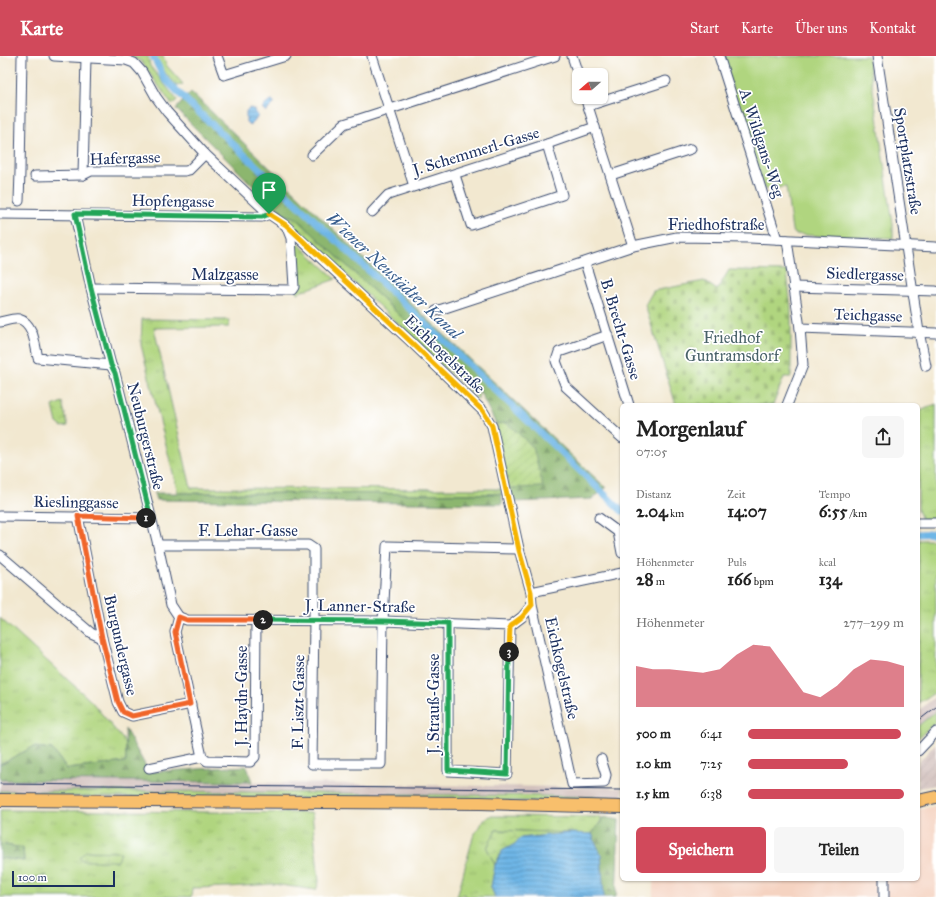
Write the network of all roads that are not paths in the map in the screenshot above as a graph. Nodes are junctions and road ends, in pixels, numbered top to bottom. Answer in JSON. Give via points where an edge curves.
{"nodes":[{"id":1,"x":22,"y":56,"type":"edge"},
{"id":2,"x":54,"y":56,"type":"edge"},
{"id":3,"x":217,"y":56,"type":"edge"},
{"id":4,"x":286,"y":56,"type":"edge"},
{"id":5,"x":372,"y":56,"type":"edge"},
{"id":6,"x":555,"y":56,"type":"edge"},
{"id":7,"x":572,"y":56,"type":"edge"},
{"id":8,"x":719,"y":56,"type":"edge"},
{"id":9,"x":877,"y":56,"type":"edge"},
{"id":10,"x":86,"y":58,"type":"junction"},
{"id":11,"x":576,"y":68,"type":"edge"},
{"id":12,"x":666,"y":81,"type":"dead end"},
{"id":13,"x":608,"y":96,"type":"edge"},
{"id":14,"x":588,"y":104,"type":"edge"},
{"id":15,"x":389,"y":110,"type":"junction"},
{"id":16,"x":595,"y":127,"type":"junction"},
{"id":17,"x":547,"y":144,"type":"junction"},
{"id":18,"x":691,"y":149,"type":"dead end"},
{"id":19,"x":205,"y":154,"type":"junction"},
{"id":20,"x":312,"y":155,"type":"dead end"},
{"id":21,"x":83,"y":175,"type":"junction"},
{"id":22,"x":454,"y":175,"type":"junction"},
{"id":23,"x":611,"y":175,"type":"junction"},
{"id":24,"x":36,"y":176,"type":"dead end"},
{"id":25,"x":414,"y":186,"type":"junction"},
{"id":26,"x":19,"y":201,"type":"dead end"},
{"id":27,"x":372,"y":212,"type":"dead end"},
{"id":28,"x":0,"y":214,"type":"edge"},
{"id":29,"x":75,"y":214,"type":"junction"},
{"id":30,"x":269,"y":214,"type":"junction"},
{"id":31,"x":286,"y":225,"type":"junction"},
{"id":32,"x":777,"y":239,"type":"junction"},
{"id":33,"x":786,"y":240,"type":"junction"},
{"id":34,"x":906,"y":245,"type":"junction"},
{"id":35,"x":634,"y":246,"type":"junction"},
{"id":36,"x":936,"y":246,"type":"edge"},
{"id":37,"x":585,"y":262,"type":"junction"},
{"id":38,"x":793,"y":287,"type":"junction"},
{"id":39,"x":91,"y":288,"type":"junction"},
{"id":40,"x":912,"y":290,"type":"junction"},
{"id":41,"x":936,"y":291,"type":"edge"},
{"id":42,"x":436,"y":311,"type":"dead end"},
{"id":43,"x":0,"y":322,"type":"edge"},
{"id":44,"x":800,"y":328,"type":"junction"},
{"id":45,"x":919,"y":332,"type":"junction"},
{"id":46,"x":936,"y":333,"type":"edge"},
{"id":47,"x":608,"y":335,"type":"junction"},
{"id":48,"x":111,"y":365,"type":"junction"},
{"id":49,"x":926,"y":366,"type":"dead end"},
{"id":50,"x":628,"y":403,"type":"edge"},
{"id":51,"x":787,"y":403,"type":"edge"},
{"id":52,"x":620,"y":436,"type":"edge"},
{"id":53,"x":0,"y":516,"type":"edge"},
{"id":54,"x":78,"y":516,"type":"junction"},
{"id":55,"x":151,"y":518,"type":"junction"},
{"id":56,"x":599,"y":518,"type":"dead end"},
{"id":57,"x":936,"y":523,"type":"edge"},
{"id":58,"x":920,"y":524,"type":"edge"},
{"id":59,"x":620,"y":542,"type":"edge"},
{"id":60,"x":158,"y":545,"type":"junction"},
{"id":61,"x":519,"y":550,"type":"junction"},
{"id":62,"x":0,"y":555,"type":"edge"},
{"id":63,"x":620,"y":573,"type":"edge"},
{"id":64,"x":531,"y":592,"type":"junction"},
{"id":65,"x":532,"y":605,"type":"junction"},
{"id":66,"x":179,"y":617,"type":"junction"},
{"id":67,"x":256,"y":620,"type":"junction"},
{"id":68,"x":314,"y":620,"type":"junction"},
{"id":69,"x":383,"y":621,"type":"junction"},
{"id":70,"x":448,"y":623,"type":"junction"},
{"id":71,"x":510,"y":626,"type":"junction"},
{"id":72,"x":102,"y":638,"type":"junction"},
{"id":73,"x":190,"y":704,"type":"junction"},
{"id":74,"x":936,"y":732,"type":"edge"},
{"id":75,"x":920,"y":749,"type":"edge"},
{"id":76,"x":202,"y":757,"type":"junction"},
{"id":77,"x":601,"y":759,"type":"dead end"},
{"id":78,"x":149,"y":768,"type":"dead end"},
{"id":79,"x":936,"y":797,"type":"edge"},
{"id":80,"x":0,"y":800,"type":"edge"},
{"id":81,"x":920,"y":801,"type":"edge"},
{"id":82,"x":620,"y":807,"type":"edge"},
{"id":83,"x":884,"y":881,"type":"edge"},
{"id":84,"x":884,"y":897,"type":"edge"}],
"edges":[{"from":1,"to":26,"type":"street"},
{"from":2,"to":10,"type":"street","name":"Eichkogelstraße"},
{"from":3,"to":4,"type":"street","via":[[224,75]]},
{"from":5,"to":15,"type":"street"},
{"from":6,"to":15,"type":"street"},
{"from":7,"to":11,"type":"street"},
{"from":8,"to":32,"type":"street","name":"A. Wildgans-Weg"},
{"from":9,"to":34,"type":"street","name":"Sportplatzstraße"},
{"from":10,"to":19,"type":"street","name":"Eichkogelstraße","via":[[126,60],[134,63],[167,112]]},
{"from":10,"to":21,"type":"street","name":"Hafergasse"},
{"from":12,"to":13,"type":"street"},
{"from":14,"to":16,"type":"street"},
{"from":15,"to":20,"type":"street","via":[[344,124]]},
{"from":15,"to":25,"type":"street"},
{"from":16,"to":17,"type":"street","name":"J. Schemmerl-Gasse"},
{"from":16,"to":23,"type":"street"},
{"from":17,"to":22,"type":"street","name":"J. Schemmerl-Gasse"},
{"from":17,"to":22,"type":"street","via":[[562,195],[471,225]]},
{"from":18,"to":23,"type":"street"},
{"from":19,"to":21,"type":"street","name":"Hafergasse","via":[[185,171],[91,171]]},
{"from":19,"to":30,"type":"street","name":"Eichkogelstraße"},
{"from":21,"to":24,"type":"street"},
{"from":22,"to":25,"type":"street","name":"J. Schemmerl-Gasse"},
{"from":23,"to":35,"type":"street"},
{"from":25,"to":27,"type":"street","name":"J. Schemmerl-Gasse","via":[[388,195]]},
{"from":28,"to":29,"type":"street","name":"Hopfengasse"},
{"from":29,"to":30,"type":"street","name":"Hopfengasse","via":[[262,217]]},
{"from":29,"to":39,"type":"street","name":"Neuburgerstraße"},
{"from":30,"to":31,"type":"street","name":"Eichkogelstraße"},
{"from":31,"to":39,"type":"street","name":"Malzgasse","via":[[291,238],[294,287],[292,290]]},
{"from":31,"to":61,"type":"street","name":"Eichkogelstraße","via":[[483,411],[492,426]]},
{"from":32,"to":33,"type":"street","name":"Friedhofstraße"},
{"from":32,"to":35,"type":"street","name":"Friedhofstraße","via":[[677,237]]},
{"from":33,"to":34,"type":"street","name":"Friedhofstraße"},
{"from":33,"to":38,"type":"street"},
{"from":34,"to":36,"type":"street","name":"Friedhofstraße"},
{"from":34,"to":40,"type":"street","name":"Sportplatzstraße"},
{"from":35,"to":37,"type":"street","name":"Friedhofstraße"},
{"from":37,"to":42,"type":"street","name":"Friedhofstraße"},
{"from":37,"to":47,"type":"street","name":"B. Brecht-Gasse"},
{"from":38,"to":40,"type":"street","name":"Siedlergasse"},
{"from":38,"to":44,"type":"street"},
{"from":39,"to":48,"type":"street","name":"Neuburgerstraße"},
{"from":40,"to":41,"type":"street","name":"Siedlergasse"},
{"from":40,"to":45,"type":"street","name":"Sportplatzstraße"},
{"from":43,"to":48,"type":"street","via":[[19,319],[25,322],[30,327],[38,358]]},
{"from":44,"to":45,"type":"street","name":"Teichgasse"},
{"from":44,"to":51,"type":"street","via":[[803,365]]},
{"from":45,"to":46,"type":"street","name":"Teichgasse"},
{"from":45,"to":49,"type":"street","name":"Sportplatzstraße"},
{"from":47,"to":50,"type":"street","name":"B. Brecht-Gasse"},
{"from":47,"to":52,"type":"street","via":[[559,352],[556,362],[566,387]]},
{"from":48,"to":55,"type":"street","name":"Neuburgerstraße"},
{"from":53,"to":54,"type":"street","name":"Rieslinggasse"},
{"from":54,"to":55,"type":"street","name":"Rieslinggasse"},
{"from":54,"to":72,"type":"street","name":"Burgundergasse"},
{"from":55,"to":60,"type":"street","name":"Neuburgerstraße"},
{"from":56,"to":59,"type":"street","via":[[618,532]]},
{"from":57,"to":58,"type":"street"},
{"from":60,"to":66,"type":"street","name":"Neuburgerstraße","via":[[171,605]]},
{"from":60,"to":68,"type":"street","name":"F. Lehar-Gasse","via":[[308,545],[314,549]]},
{"from":61,"to":64,"type":"street","name":"Eichkogelstraße"},
{"from":61,"to":69,"type":"street","via":[[387,546]]},
{"from":62,"to":72,"type":"street","via":[[91,633]]},
{"from":63,"to":64,"type":"street"},
{"from":64,"to":65,"type":"street","name":"Eichkogelstraße"},
{"from":65,"to":71,"type":"street"},
{"from":65,"to":77,"type":"street","name":"Eichkogelstraße","via":[[572,784],[604,782],[606,775]]},
{"from":66,"to":67,"type":"street","name":"J. Lanner-Straße","via":[[187,620]]},
{"from":66,"to":73,"type":"street","via":[[175,632]]},
{"from":67,"to":68,"type":"street","name":"J. Lanner-Straße"},
{"from":67,"to":76,"type":"street","name":"J. Haydn-Gasse","via":[[255,757],[250,762],[207,761]]},
{"from":68,"to":69,"type":"street","name":"J. Lanner-Straße"},
{"from":68,"to":69,"type":"street","name":"F. Liszt-Gasse","via":[[312,764],[381,764]]},
{"from":69,"to":70,"type":"street","name":"J. Lanner-Straße"},
{"from":70,"to":71,"type":"street","name":"J. Lanner-Straße"},
{"from":70,"to":71,"type":"street","name":"J. Strauß-Gasse","via":[[448,770],[507,774]]},
{"from":72,"to":73,"type":"street","name":"Burgundergasse","via":[[118,702],[123,712],[132,716]]},
{"from":73,"to":76,"type":"street"},
{"from":74,"to":75,"type":"street"},
{"from":76,"to":78,"type":"street","name":"J. Haydn-Gasse"},
{"from":79,"to":81,"type":"main road"},
{"from":80,"to":82,"type":"main road","via":[[472,803]]},
{"from":83,"to":84,"type":"street"}]}
